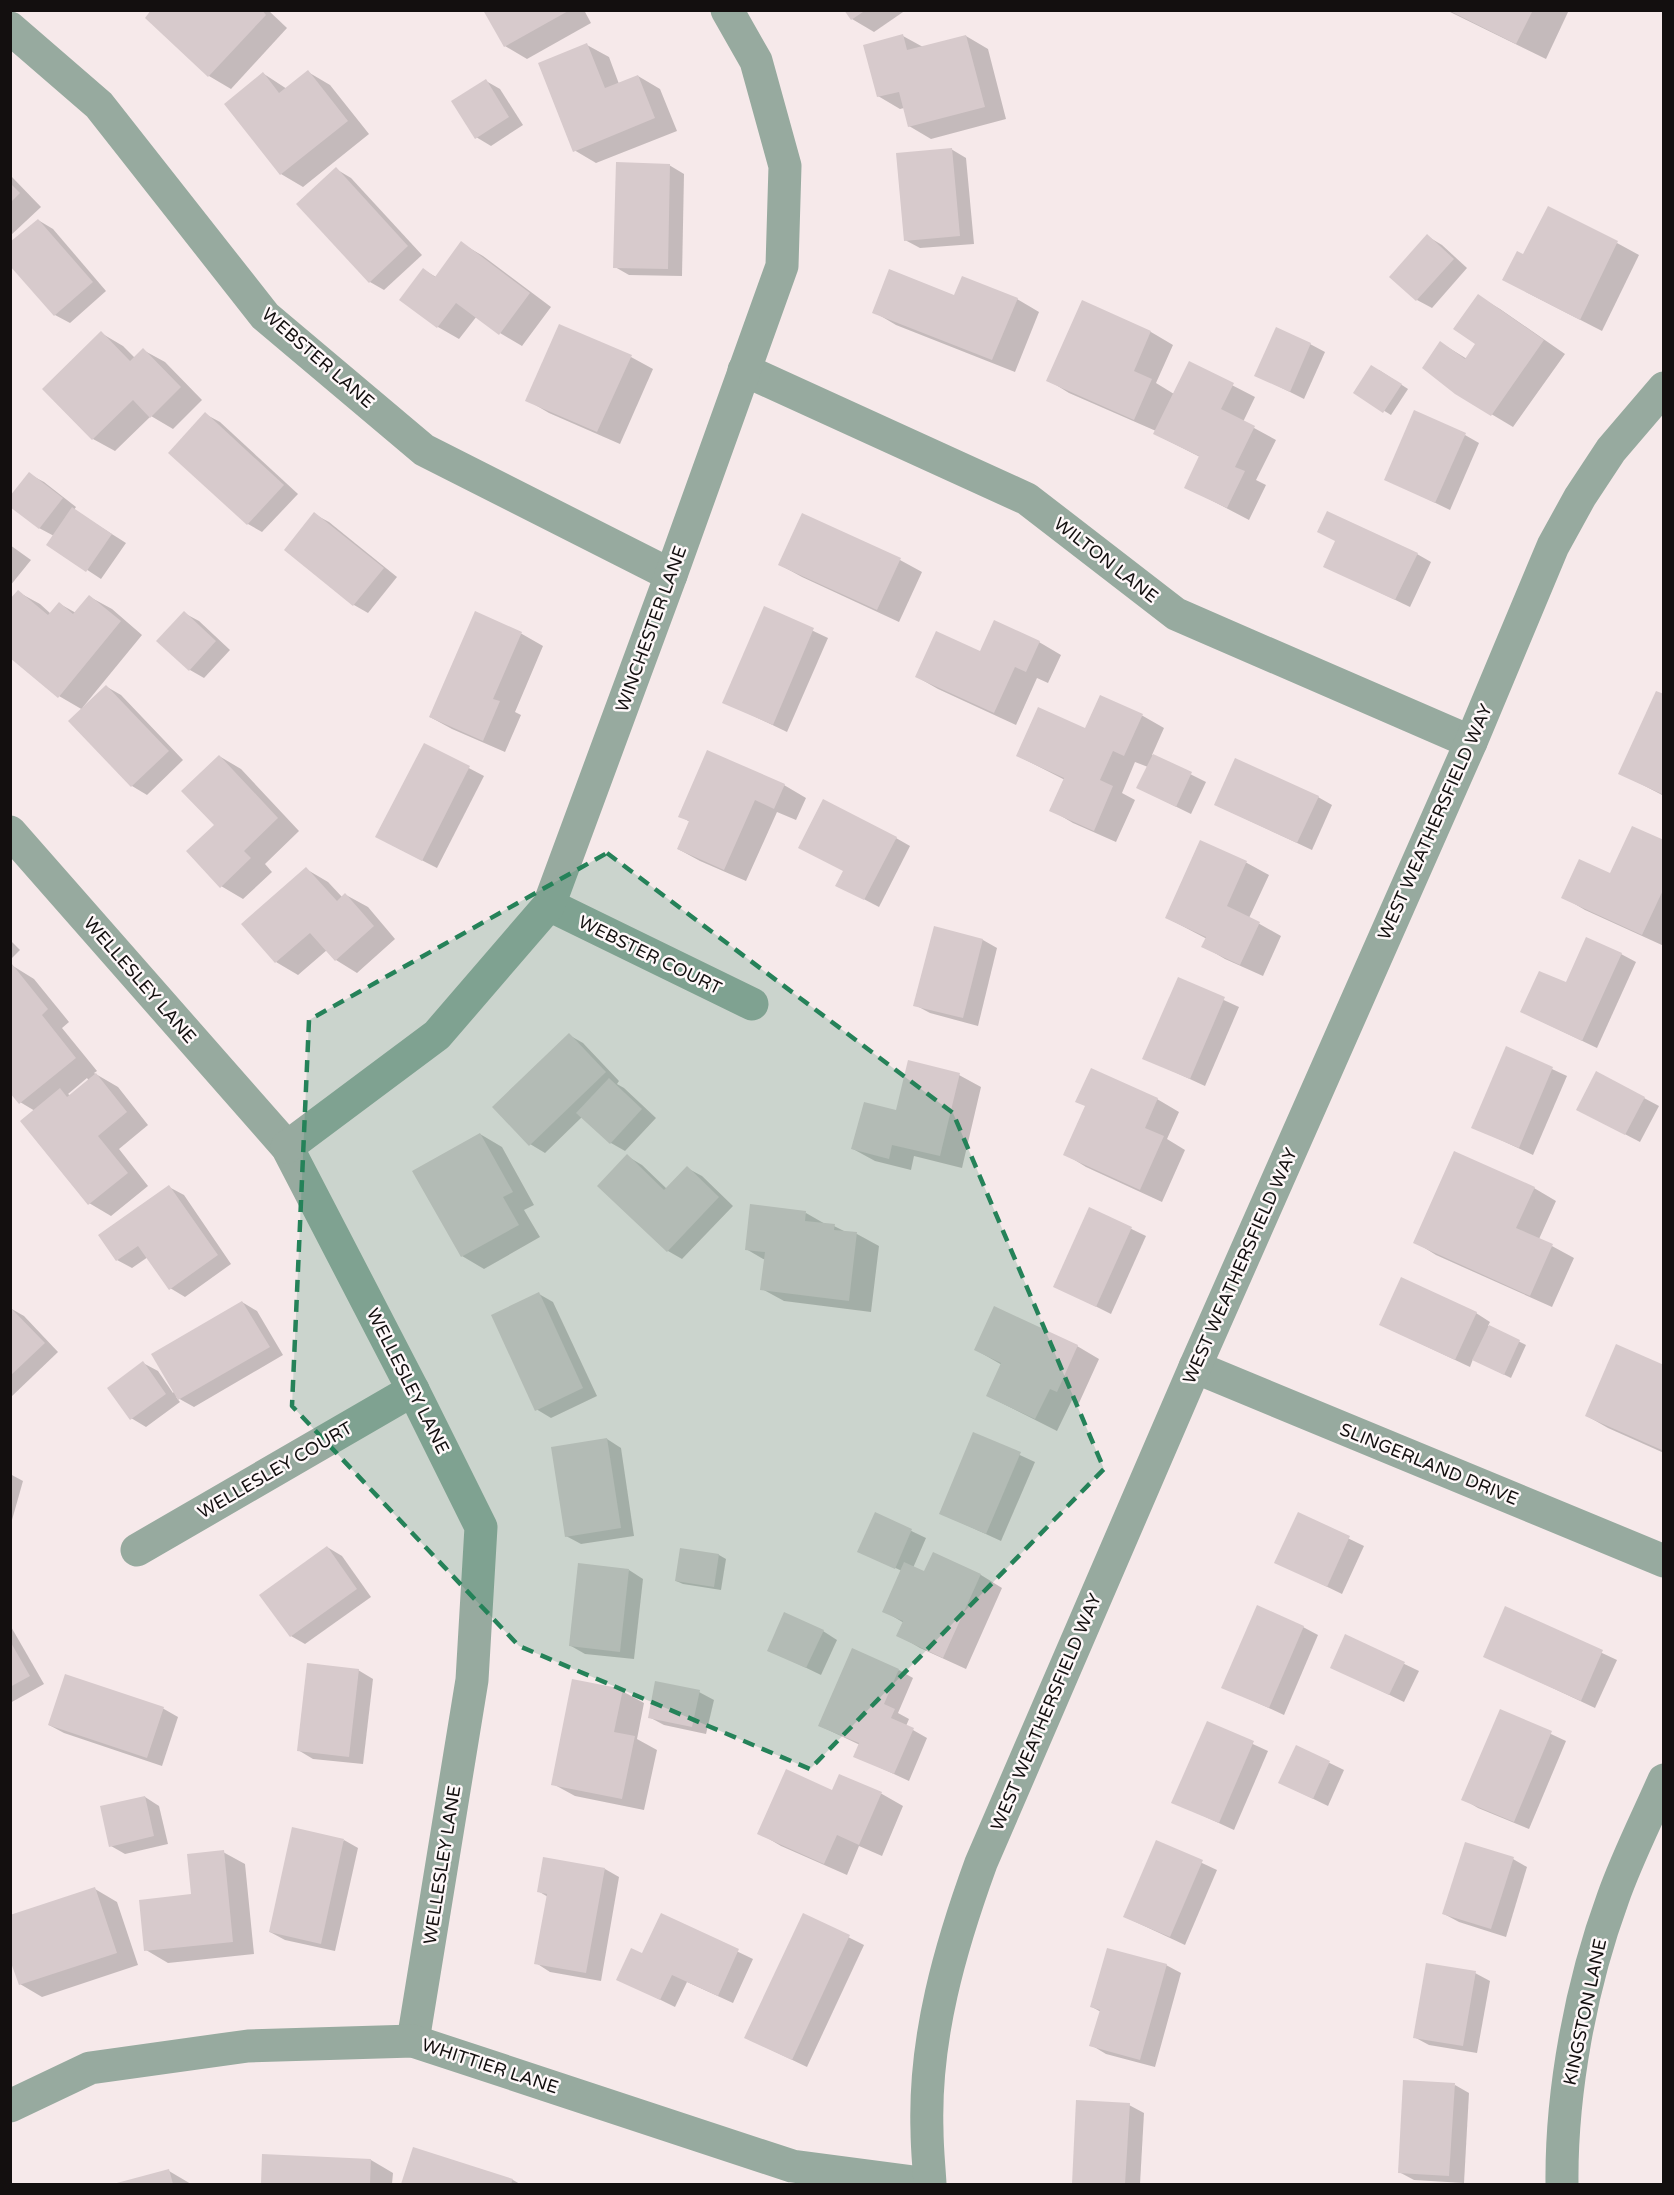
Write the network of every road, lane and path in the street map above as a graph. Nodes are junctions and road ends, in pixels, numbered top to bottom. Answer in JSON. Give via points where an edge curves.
{"nodes":[{"id":1,"x":727,"y":10,"type":"edge"},
{"id":2,"x":10,"y":28,"type":"edge"},
{"id":3,"x":744,"y":370,"type":"junction"},
{"id":4,"x":1664,"y":388,"type":"edge"},
{"id":5,"x":671,"y":575,"type":"junction"},
{"id":6,"x":1471,"y":742,"type":"junction"},
{"id":7,"x":10,"y":832,"type":"edge"},
{"id":8,"x":549,"y":905,"type":"junction"},
{"id":9,"x":752,"y":1004,"type":"dead end"},
{"id":10,"x":287,"y":1147,"type":"junction"},
{"id":11,"x":1195,"y":1367,"type":"junction"},
{"id":12,"x":413,"y":1390,"type":"junction"},
{"id":13,"x":137,"y":1550,"type":"dead end"},
{"id":14,"x":1664,"y":1560,"type":"edge"},
{"id":15,"x":1664,"y":1780,"type":"edge"},
{"id":16,"x":413,"y":2041,"type":"junction"},
{"id":17,"x":10,"y":2106,"type":"edge"},
{"id":18,"x":930,"y":2184,"type":"edge"},
{"id":19,"x":1562,"y":2184,"type":"edge"}],
"edges":[{"from":1,"to":3,"type":"street","name":"WINCHESTER LANE","via":[[756,61],[785,166],[782,266]]},
{"from":2,"to":5,"type":"street","name":"WEBSTER LANE","via":[[99,105],[265,316],[424,450]]},
{"from":3,"to":5,"type":"street","name":"WINCHESTER LANE"},
{"from":3,"to":6,"type":"street","name":"WILTON LANE","via":[[1027,499],[1176,614]]},
{"from":4,"to":6,"type":"street","name":"WEST WEATHERSFIELD WAY","via":[[1611,450],[1553,546]]},
{"from":5,"to":8,"type":"street","name":"WINCHESTER LANE"},
{"from":6,"to":11,"type":"street","name":"WEST WEATHERSFIELD WAY"},
{"from":7,"to":10,"type":"street","name":"WELLESLEY LANE"},
{"from":8,"to":9,"type":"street","name":"WEBSTER COURT"},
{"from":8,"to":10,"type":"street","name":"WINCHESTER LANE","via":[[437,1035]]},
{"from":10,"to":12,"type":"street","name":"WELLESLEY LANE"},
{"from":11,"to":14,"type":"street","name":"SLINGERLAND DRIVE"},
{"from":11,"to":18,"type":"street","name":"WEST WEATHERSFIELD WAY","via":[[981,1863],[962,1916],[946,1969],[929,2070],[926,2128]]},
{"from":12,"to":13,"type":"street","name":"WELLESLEY COURT"},
{"from":12,"to":16,"type":"street","name":"WELLESLEY LANE","via":[[481,1527],[472,1680]]},
{"from":15,"to":19,"type":"street","name":"KINGSTON LANE","via":[[1613,1895],[1593,1956],[1569,2086]]},
{"from":16,"to":17,"type":"street","name":"WHITTIER LANE","via":[[248,2046],[90,2068]]},
{"from":16,"to":18,"type":"street","name":"WHITTIER LANE","via":[[792,2166]]}]}
